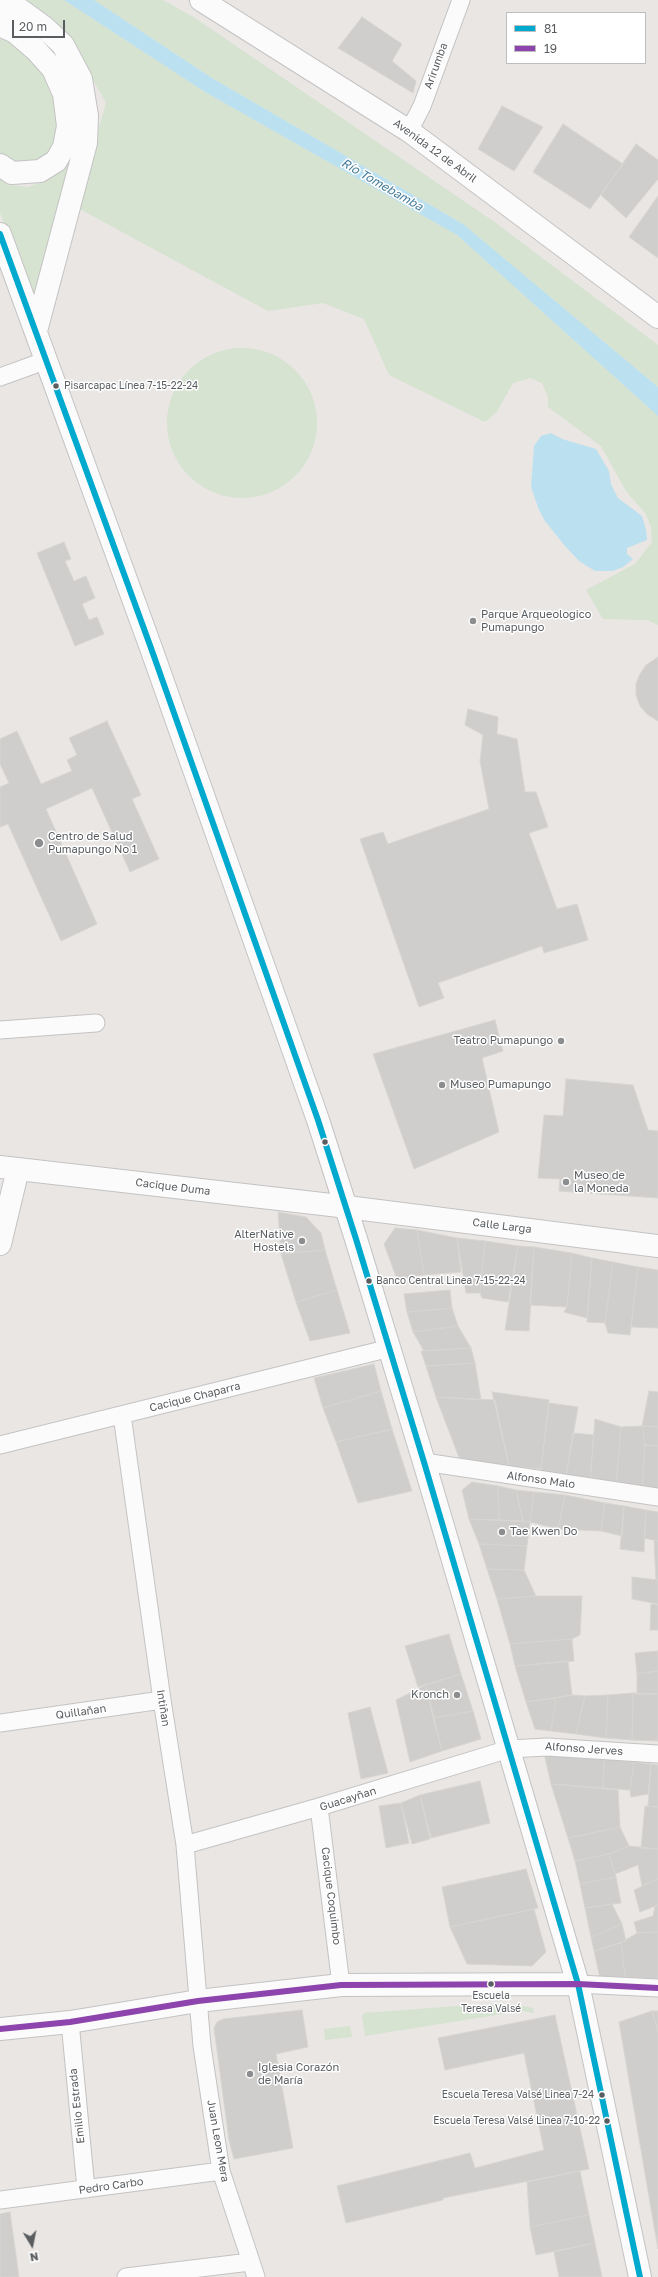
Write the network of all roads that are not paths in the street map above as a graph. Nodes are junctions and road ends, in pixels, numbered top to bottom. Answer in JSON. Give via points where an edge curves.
{"nodes":[{"id":1,"x":201,"y":0,"type":"edge"},
{"id":2,"x":461,"y":0,"type":"edge"},
{"id":3,"x":0,"y":4,"type":"edge"},
{"id":4,"x":0,"y":25,"type":"edge"},
{"id":5,"x":409,"y":131,"type":"junction"},
{"id":6,"x":0,"y":165,"type":"edge"},
{"id":7,"x":0,"y":234,"type":"edge"},
{"id":8,"x":658,"y":317,"type":"edge"},
{"id":9,"x":36,"y":331,"type":"junction"},
{"id":10,"x":47,"y":360,"type":"junction"},
{"id":11,"x":0,"y":377,"type":"edge"},
{"id":12,"x":96,"y":1023,"type":"dead end"},
{"id":13,"x":0,"y":1030,"type":"edge"},
{"id":14,"x":9,"y":1168,"type":"edge"},
{"id":15,"x":346,"y":1206,"type":"junction"},
{"id":16,"x":0,"y":1244,"type":"edge"},
{"id":17,"x":658,"y":1246,"type":"edge"},
{"id":18,"x":390,"y":1348,"type":"junction"},
{"id":19,"x":122,"y":1415,"type":"junction"},
{"id":20,"x":0,"y":1445,"type":"edge"},
{"id":21,"x":424,"y":1462,"type":"junction"},
{"id":22,"x":658,"y":1497,"type":"edge"},
{"id":23,"x":162,"y":1700,"type":"junction"},
{"id":24,"x":0,"y":1723,"type":"edge"},
{"id":25,"x":509,"y":1749,"type":"junction"},
{"id":26,"x":658,"y":1754,"type":"edge"},
{"id":27,"x":319,"y":1808,"type":"junction"},
{"id":28,"x":185,"y":1845,"type":"junction"},
{"id":29,"x":578,"y":1984,"type":"junction"},
{"id":30,"x":341,"y":1985,"type":"junction"},
{"id":31,"x":658,"y":1988,"type":"edge"},
{"id":32,"x":198,"y":2001,"type":"junction"},
{"id":33,"x":70,"y":2022,"type":"junction"},
{"id":34,"x":0,"y":2029,"type":"edge"},
{"id":35,"x":221,"y":2171,"type":"junction"},
{"id":36,"x":86,"y":2189,"type":"junction"},
{"id":37,"x":0,"y":2200,"type":"edge"},
{"id":38,"x":253,"y":2270,"type":"edge"},
{"id":39,"x":126,"y":2277,"type":"edge"},
{"id":40,"x":640,"y":2277,"type":"edge"}],
"edges":[{"from":1,"to":5,"type":"street","name":"Avenida 12 de Abril"},
{"from":2,"to":5,"type":"street","name":"Arirumba","via":[[422,106]]},
{"from":3,"to":9,"type":"street","via":[[19,9],[63,45],[81,78],[87,116],[86,143]]},
{"from":4,"to":6,"type":"street","via":[[15,32],[53,69],[64,94],[68,126],[64,147],[56,161],[40,171],[12,173]]},
{"from":5,"to":8,"type":"street","name":"Avenida 12 de Abril"},
{"from":7,"to":9,"type":"street"},
{"from":9,"to":10,"type":"street"},
{"from":10,"to":11,"type":"street"},
{"from":10,"to":15,"type":"street","via":[[318,1120]]},
{"from":12,"to":13,"type":"street"},
{"from":14,"to":15,"type":"street","name":"Cacique Duma"},
{"from":14,"to":16,"type":"street"},
{"from":15,"to":17,"type":"street","name":"Calle Larga"},
{"from":15,"to":18,"type":"street"},
{"from":18,"to":19,"type":"street","name":"Cacique Chaparra"},
{"from":18,"to":21,"type":"street"},
{"from":19,"to":20,"type":"street","name":"Cacique Chaparra"},
{"from":19,"to":23,"type":"street","name":"Intiñan"},
{"from":21,"to":22,"type":"street","name":"Alfonso Malo"},
{"from":21,"to":25,"type":"street"},
{"from":23,"to":24,"type":"street","name":"Quillañan"},
{"from":23,"to":28,"type":"street","name":"Intiñan"},
{"from":25,"to":26,"type":"street","name":"Alfonso Jerves","via":[[540,1746]]},
{"from":25,"to":27,"type":"street","name":"Guacayñan"},
{"from":25,"to":29,"type":"street"},
{"from":27,"to":28,"type":"street","name":"Guacayñan"},
{"from":27,"to":30,"type":"street","name":"Cacique Coquimbo"},
{"from":28,"to":32,"type":"street","name":"Intiñan"},
{"from":29,"to":30,"type":"street"},
{"from":29,"to":31,"type":"street"},
{"from":29,"to":40,"type":"street"},
{"from":30,"to":32,"type":"street"},
{"from":32,"to":33,"type":"street"},
{"from":32,"to":35,"type":"street","name":"Juan Leon Mera","via":[[202,2046]]},
{"from":33,"to":34,"type":"street"},
{"from":33,"to":36,"type":"street","name":"Emilio Estrada"},
{"from":35,"to":36,"type":"street","name":"Pedro Carbo"},
{"from":35,"to":38,"type":"street","name":"Juan Leon Mera"},
{"from":36,"to":37,"type":"street","name":"Pedro Carbo"},
{"from":38,"to":39,"type":"street"}]}
